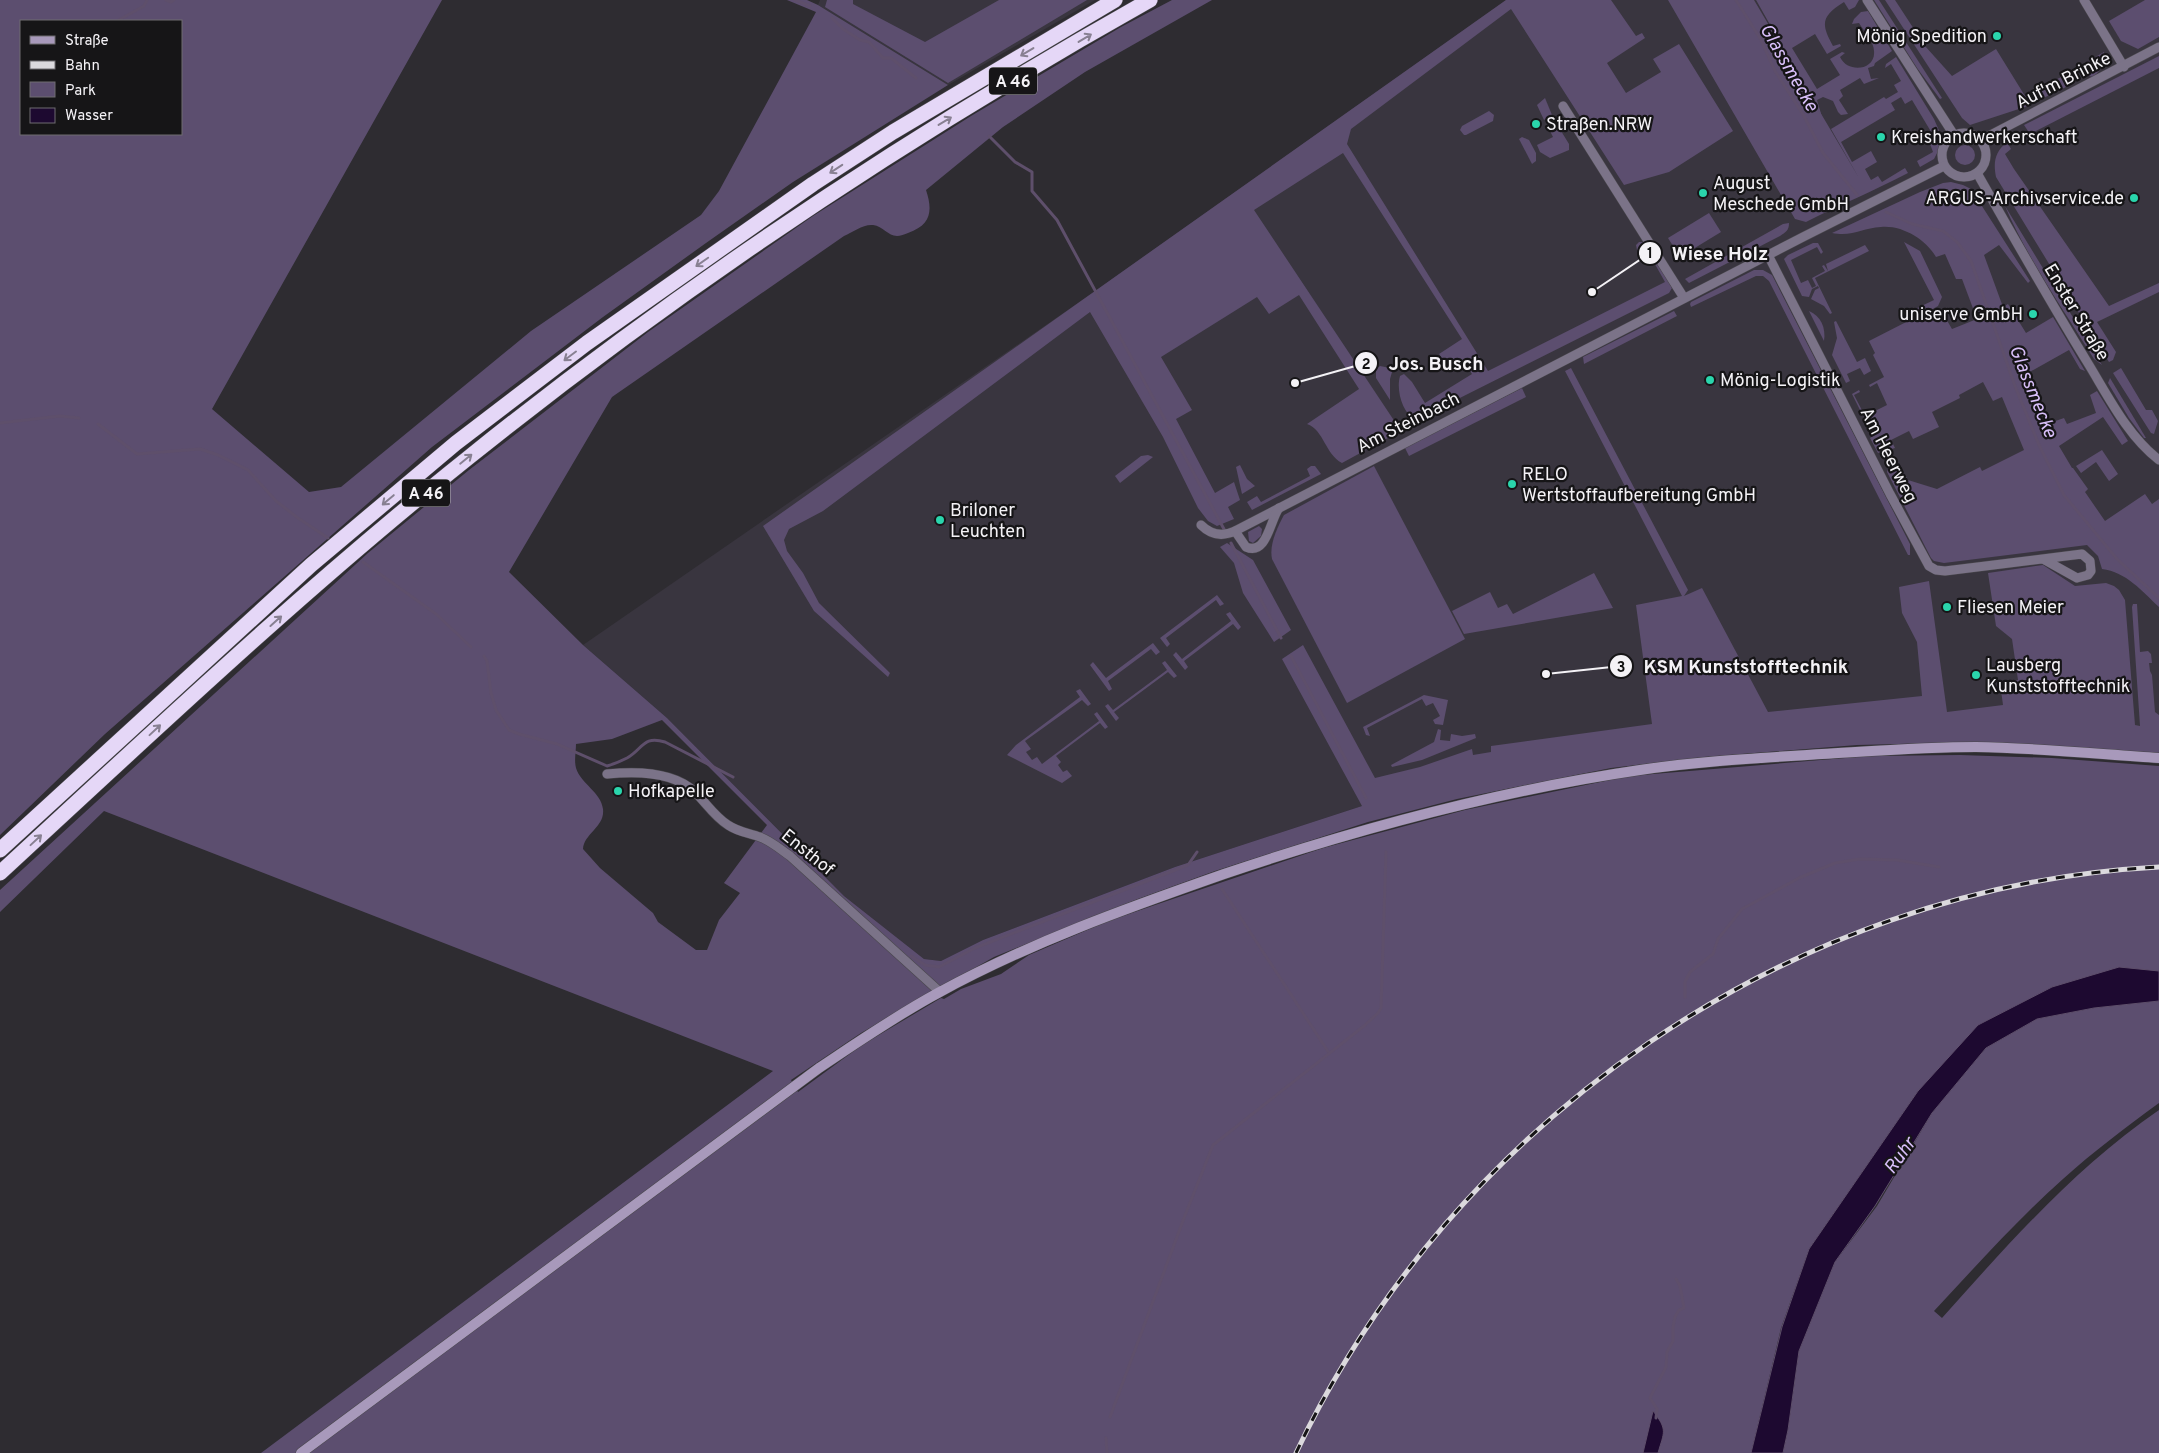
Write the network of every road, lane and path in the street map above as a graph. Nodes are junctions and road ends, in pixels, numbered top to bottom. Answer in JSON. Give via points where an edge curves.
{"nodes":[{"id":1,"x":1115,"y":0,"type":"edge"},
{"id":2,"x":1150,"y":0,"type":"edge"},
{"id":3,"x":1867,"y":0,"type":"edge"},
{"id":4,"x":2084,"y":0,"type":"edge"},
{"id":5,"x":2159,"y":47,"type":"edge"},
{"id":6,"x":2124,"y":67,"type":"junction"},
{"id":7,"x":1563,"y":106,"type":"dead end"},
{"id":8,"x":1954,"y":135,"type":"junction"},
{"id":9,"x":1981,"y":140,"type":"junction"},
{"id":10,"x":1944,"y":166,"type":"junction"},
{"id":11,"x":1977,"y":174,"type":"junction"},
{"id":12,"x":1768,"y":255,"type":"junction"},
{"id":13,"x":1684,"y":298,"type":"junction"},
{"id":14,"x":2159,"y":460,"type":"edge"},
{"id":15,"x":1280,"y":506,"type":"junction"},
{"id":16,"x":1201,"y":525,"type":"dead end"},
{"id":17,"x":1235,"y":531,"type":"junction"},
{"id":18,"x":2044,"y":559,"type":"junction"},
{"id":19,"x":2159,"y":758,"type":"edge"},
{"id":20,"x":607,"y":774,"type":"dead end"},
{"id":21,"x":0,"y":850,"type":"edge"},
{"id":22,"x":0,"y":874,"type":"edge"},
{"id":23,"x":940,"y":992,"type":"junction"},
{"id":24,"x":301,"y":1453,"type":"edge"}],
"edges":[{"from":1,"to":21,"type":"highway","number":"A 46","one_way":true,"via":[[893,132],[813,184],[587,343],[456,443],[311,565]]},
{"from":22,"to":2,"type":"highway","number":"A 46","one_way":true,"via":[[324,578],[466,459],[600,355],[887,156]]},
{"from":3,"to":8,"type":"street"},
{"from":4,"to":6,"type":"street"},
{"from":5,"to":6,"type":"street","name":"Auf'm Brinke"},
{"from":6,"to":9,"type":"street","name":"Auf'm Brinke"},
{"from":7,"to":13,"type":"street"},
{"from":8,"to":9,"type":"street","via":[[1971,134]]},
{"from":8,"to":10,"type":"street","via":[[1944,145]]},
{"from":9,"to":11,"type":"street","via":[[1986,157]]},
{"from":10,"to":11,"type":"street","via":[[1959,177]]},
{"from":10,"to":12,"type":"street","name":"Am Steinbach"},
{"from":11,"to":14,"type":"street","name":"Enster Straße","via":[[2119,413],[2140,442]]},
{"from":12,"to":13,"type":"street","name":"Am Steinbach"},
{"from":12,"to":18,"type":"street","name":"Am Heerweg","via":[[1929,566],[1945,570]]},
{"from":13,"to":15,"type":"street","name":"Am Steinbach"},
{"from":15,"to":17,"type":"street","name":"Am Steinbach"},
{"from":15,"to":17,"type":"street","via":[[1265,540],[1258,547],[1246,548]]},
{"from":16,"to":17,"type":"street","name":"Am Steinbach","via":[[1220,535]]},
{"from":18,"to":18,"type":"street","name":"Am Heerweg","via":[[2082,554],[2090,561],[2091,570],[2088,575],[2076,578]]},
{"from":19,"to":23,"type":"main road","via":[[2012,748],[1904,749],[1653,768],[1561,783],[1432,810],[1260,862],[1092,922]]},
{"from":20,"to":23,"type":"street","name":"Ensthof","via":[[649,774],[686,785],[725,824],[768,840],[790,856]]},
{"from":23,"to":24,"type":"main road","via":[[819,1068]]}]}
